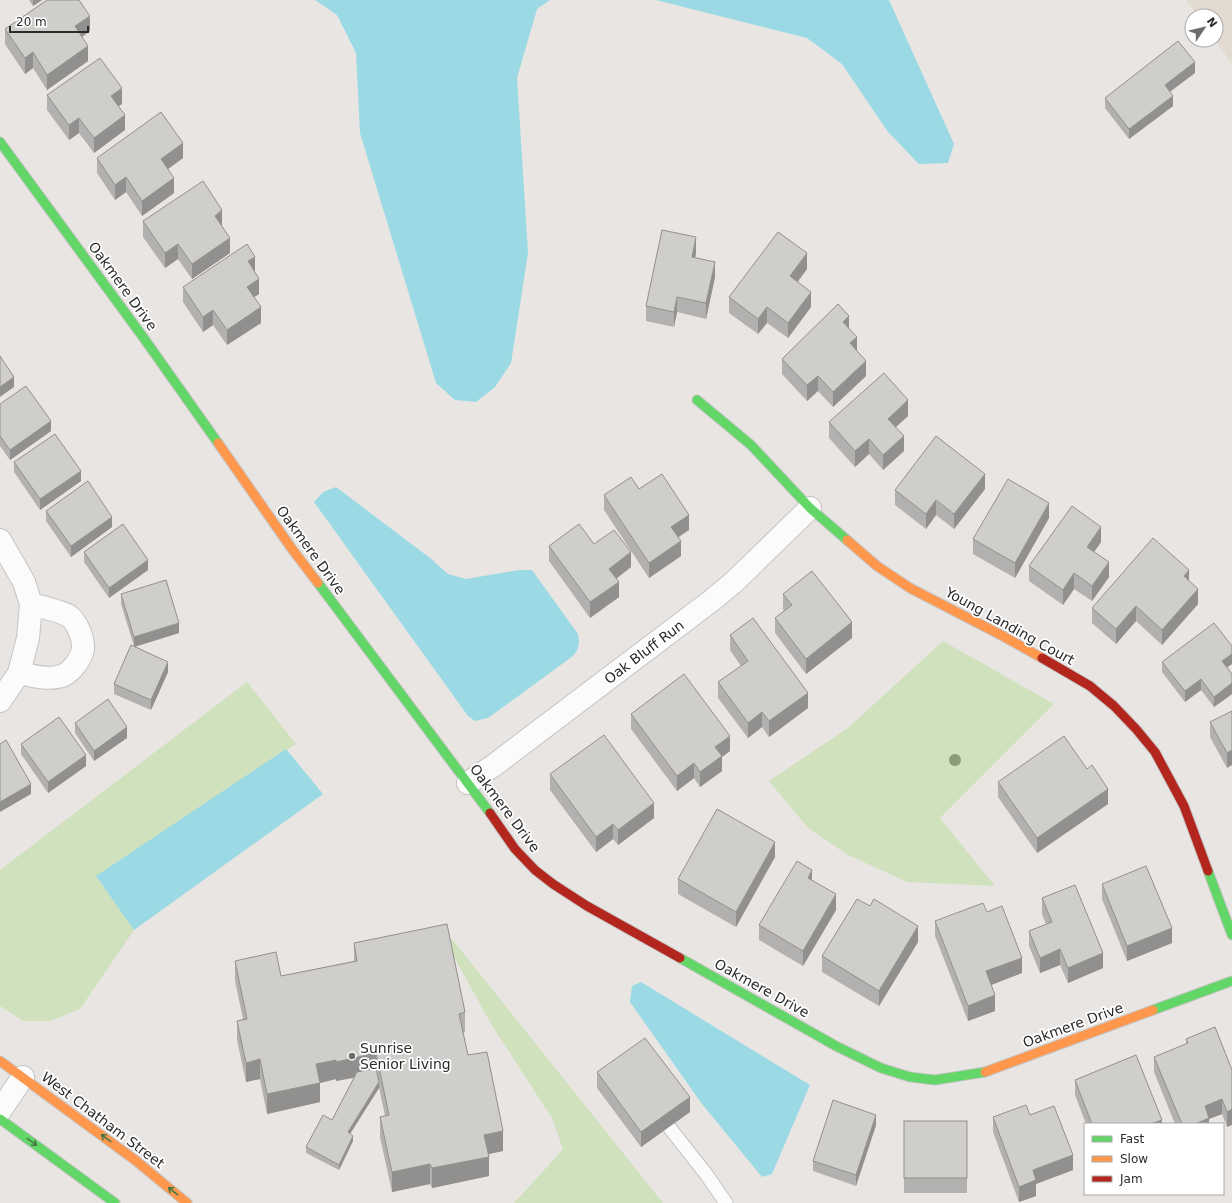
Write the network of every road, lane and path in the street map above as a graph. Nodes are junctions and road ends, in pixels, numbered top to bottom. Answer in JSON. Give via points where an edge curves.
{"nodes":[{"id":1,"x":0,"y":142,"type":"edge"},
{"id":2,"x":697,"y":400,"type":"dead end"},
{"id":3,"x":810,"y":508,"type":"junction"},
{"id":4,"x":0,"y":540,"type":"edge"},
{"id":5,"x":31,"y":604,"type":"junction"},
{"id":6,"x":19,"y":673,"type":"junction"},
{"id":7,"x":0,"y":701,"type":"edge"},
{"id":8,"x":468,"y":783,"type":"junction"},
{"id":9,"x":1232,"y":935,"type":"edge"},
{"id":10,"x":1232,"y":981,"type":"edge"},
{"id":11,"x":0,"y":1061,"type":"edge"},
{"id":12,"x":23,"y":1077,"type":"junction"},
{"id":13,"x":0,"y":1111,"type":"edge"},
{"id":14,"x":0,"y":1119,"type":"edge"},
{"id":15,"x":669,"y":1127,"type":"edge"},
{"id":16,"x":115,"y":1203,"type":"edge"},
{"id":17,"x":187,"y":1203,"type":"edge"},
{"id":18,"x":726,"y":1203,"type":"edge"}],
"edges":[{"from":1,"to":8,"type":"street","name":"Oakmere Drive","via":[[143,337],[292,549]]},
{"from":2,"to":3,"type":"street","name":"Young Landing Court","via":[[751,445]]},
{"from":3,"to":8,"type":"street","name":"Oak Bluff Run","via":[[711,601]]},
{"from":3,"to":9,"type":"street","name":"Young Landing Court","via":[[877,566],[910,588],[1056,666],[1090,686],[1114,706],[1154,752],[1184,806]]},
{"from":4,"to":5,"type":"street","via":[[24,582]]},
{"from":5,"to":6,"type":"street","via":[[28,638]]},
{"from":5,"to":6,"type":"street","via":[[69,616],[79,627],[83,648],[76,666],[64,675],[36,677]]},
{"from":6,"to":7,"type":"street"},
{"from":8,"to":10,"type":"street","name":"Oakmere Drive","via":[[515,849],[553,884],[587,906],[836,1046],[881,1068],[910,1077],[935,1080],[981,1074]]},
{"from":11,"to":12,"type":"street","name":"West Chatham Street"},
{"from":12,"to":13,"type":"street"},
{"from":17,"to":12,"type":"street","name":"West Chatham Street","one_way":true,"via":[[135,1160]]},
{"from":14,"to":16,"type":"street","one_way":true},
{"from":15,"to":18,"type":"lane"}]}
